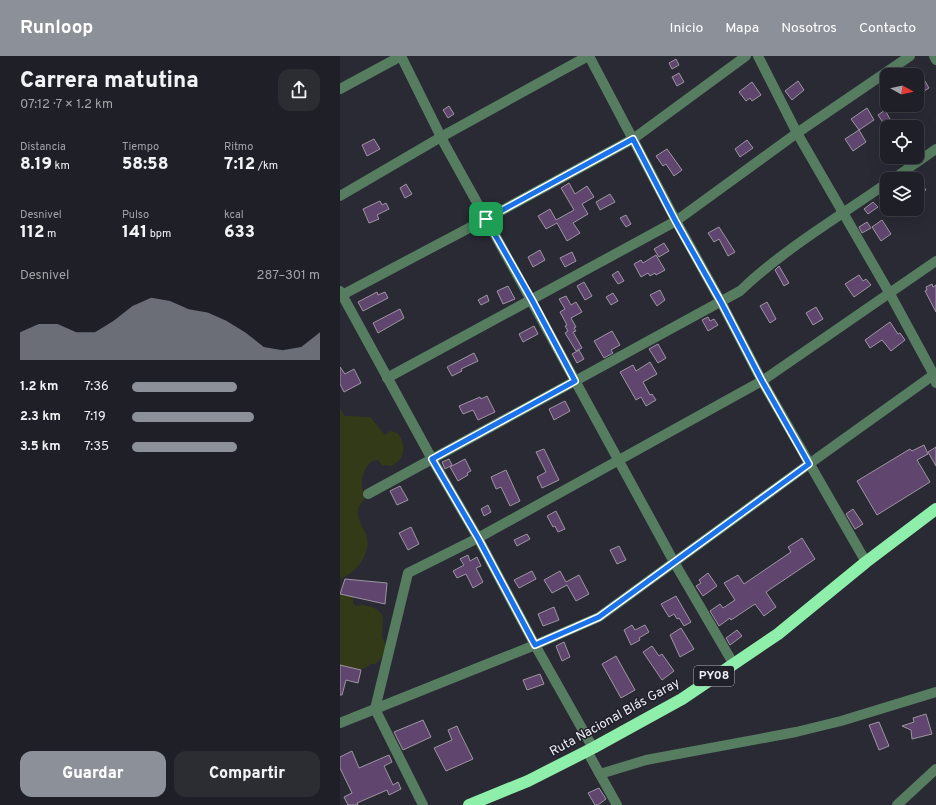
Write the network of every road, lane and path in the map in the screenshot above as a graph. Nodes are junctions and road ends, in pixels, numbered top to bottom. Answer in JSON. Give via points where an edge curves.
{"nodes":[{"id":1,"x":401,"y":56,"type":"edge"},
{"id":2,"x":589,"y":56,"type":"edge"},
{"id":3,"x":746,"y":56,"type":"edge"},
{"id":4,"x":758,"y":56,"type":"edge"},
{"id":5,"x":910,"y":56,"type":"edge"},
{"id":6,"x":934,"y":56,"type":"edge"},
{"id":7,"x":936,"y":60,"type":"edge"},
{"id":8,"x":340,"y":89,"type":"edge"},
{"id":9,"x":797,"y":134,"type":"junction"},
{"id":10,"x":441,"y":137,"type":"junction"},
{"id":11,"x":633,"y":139,"type":"junction"},
{"id":12,"x":936,"y":149,"type":"edge"},
{"id":13,"x":903,"y":172,"type":"edge"},
{"id":14,"x":880,"y":188,"type":"edge"},
{"id":15,"x":340,"y":196,"type":"edge"},
{"id":16,"x":843,"y":214,"type":"junction"},
{"id":17,"x":486,"y":219,"type":"junction"},
{"id":18,"x":676,"y":222,"type":"junction"},
{"id":19,"x":936,"y":262,"type":"edge"},
{"id":20,"x":341,"y":293,"type":"edge"},
{"id":21,"x":890,"y":294,"type":"junction"},
{"id":22,"x":532,"y":300,"type":"junction"},
{"id":23,"x":721,"y":302,"type":"junction"},
{"id":24,"x":935,"y":377,"type":"edge"},
{"id":25,"x":387,"y":378,"type":"junction"},
{"id":26,"x":575,"y":381,"type":"junction"},
{"id":27,"x":762,"y":381,"type":"junction"},
{"id":28,"x":432,"y":459,"type":"junction"},
{"id":29,"x":620,"y":460,"type":"junction"},
{"id":30,"x":809,"y":464,"type":"junction"},
{"id":31,"x":368,"y":494,"type":"dead end"},
{"id":32,"x":936,"y":509,"type":"edge"},
{"id":33,"x":478,"y":538,"type":"junction"},
{"id":34,"x":674,"y":562,"type":"junction"},
{"id":35,"x":866,"y":562,"type":"junction"},
{"id":36,"x":535,"y":645,"type":"junction"},
{"id":37,"x":733,"y":663,"type":"junction"},
{"id":38,"x":936,"y":692,"type":"edge"},
{"id":39,"x":375,"y":709,"type":"junction"},
{"id":40,"x":340,"y":723,"type":"edge"},
{"id":41,"x":590,"y":750,"type":"junction"},
{"id":42,"x":936,"y":769,"type":"edge"},
{"id":43,"x":600,"y":774,"type":"junction"},
{"id":44,"x":423,"y":805,"type":"edge"},
{"id":45,"x":470,"y":805,"type":"edge"},
{"id":46,"x":617,"y":805,"type":"edge"},
{"id":47,"x":897,"y":805,"type":"edge"}],
"edges":[{"from":1,"to":8,"type":"street"},
{"from":1,"to":10,"type":"street"},
{"from":2,"to":10,"type":"street"},
{"from":2,"to":11,"type":"street"},
{"from":3,"to":11,"type":"street"},
{"from":4,"to":9,"type":"street"},
{"from":5,"to":9,"type":"street"},
{"from":6,"to":7,"type":"street"},
{"from":9,"to":16,"type":"street"},
{"from":9,"to":18,"type":"street"},
{"from":10,"to":15,"type":"street"},
{"from":10,"to":17,"type":"street"},
{"from":11,"to":17,"type":"street"},
{"from":11,"to":18,"type":"street"},
{"from":12,"to":13,"type":"street"},
{"from":14,"to":16,"type":"street"},
{"from":16,"to":21,"type":"street"},
{"from":16,"to":23,"type":"street","via":[[807,236],[740,291]]},
{"from":17,"to":20,"type":"street"},
{"from":17,"to":22,"type":"street"},
{"from":18,"to":22,"type":"street"},
{"from":18,"to":23,"type":"street"},
{"from":19,"to":21,"type":"street"},
{"from":20,"to":25,"type":"street"},
{"from":21,"to":24,"type":"street"},
{"from":21,"to":27,"type":"street"},
{"from":22,"to":25,"type":"street"},
{"from":22,"to":26,"type":"street"},
{"from":23,"to":26,"type":"street"},
{"from":23,"to":27,"type":"street"},
{"from":24,"to":30,"type":"street"},
{"from":25,"to":28,"type":"street"},
{"from":26,"to":28,"type":"street"},
{"from":26,"to":29,"type":"street"},
{"from":27,"to":29,"type":"street"},
{"from":27,"to":30,"type":"street"},
{"from":28,"to":31,"type":"street"},
{"from":28,"to":33,"type":"street"},
{"from":29,"to":33,"type":"street"},
{"from":29,"to":34,"type":"street"},
{"from":30,"to":34,"type":"street"},
{"from":30,"to":35,"type":"street"},
{"from":32,"to":35,"type":"highway","name":"Ruta Nacional Blás Garay","number":"PY08"},
{"from":33,"to":36,"type":"street"},
{"from":33,"to":39,"type":"street","via":[[408,573]]},
{"from":34,"to":36,"type":"street","via":[[599,617]]},
{"from":34,"to":37,"type":"street"},
{"from":35,"to":37,"type":"highway","name":"Ruta Nacional Blás Garay","number":"PY08","via":[[778,634]]},
{"from":36,"to":39,"type":"street"},
{"from":36,"to":41,"type":"street"},
{"from":37,"to":41,"type":"highway","name":"Ruta Nacional Blás Garay","number":"PY08","via":[[682,698]]},
{"from":38,"to":43,"type":"street","via":[[826,725],[646,760]]},
{"from":39,"to":40,"type":"street"},
{"from":39,"to":44,"type":"street"},
{"from":41,"to":43,"type":"street"},
{"from":41,"to":45,"type":"highway","name":"Ruta Nacional Blás Garay","number":"PY08","via":[[528,781]]},
{"from":42,"to":47,"type":"street"},
{"from":43,"to":46,"type":"street"}]}
